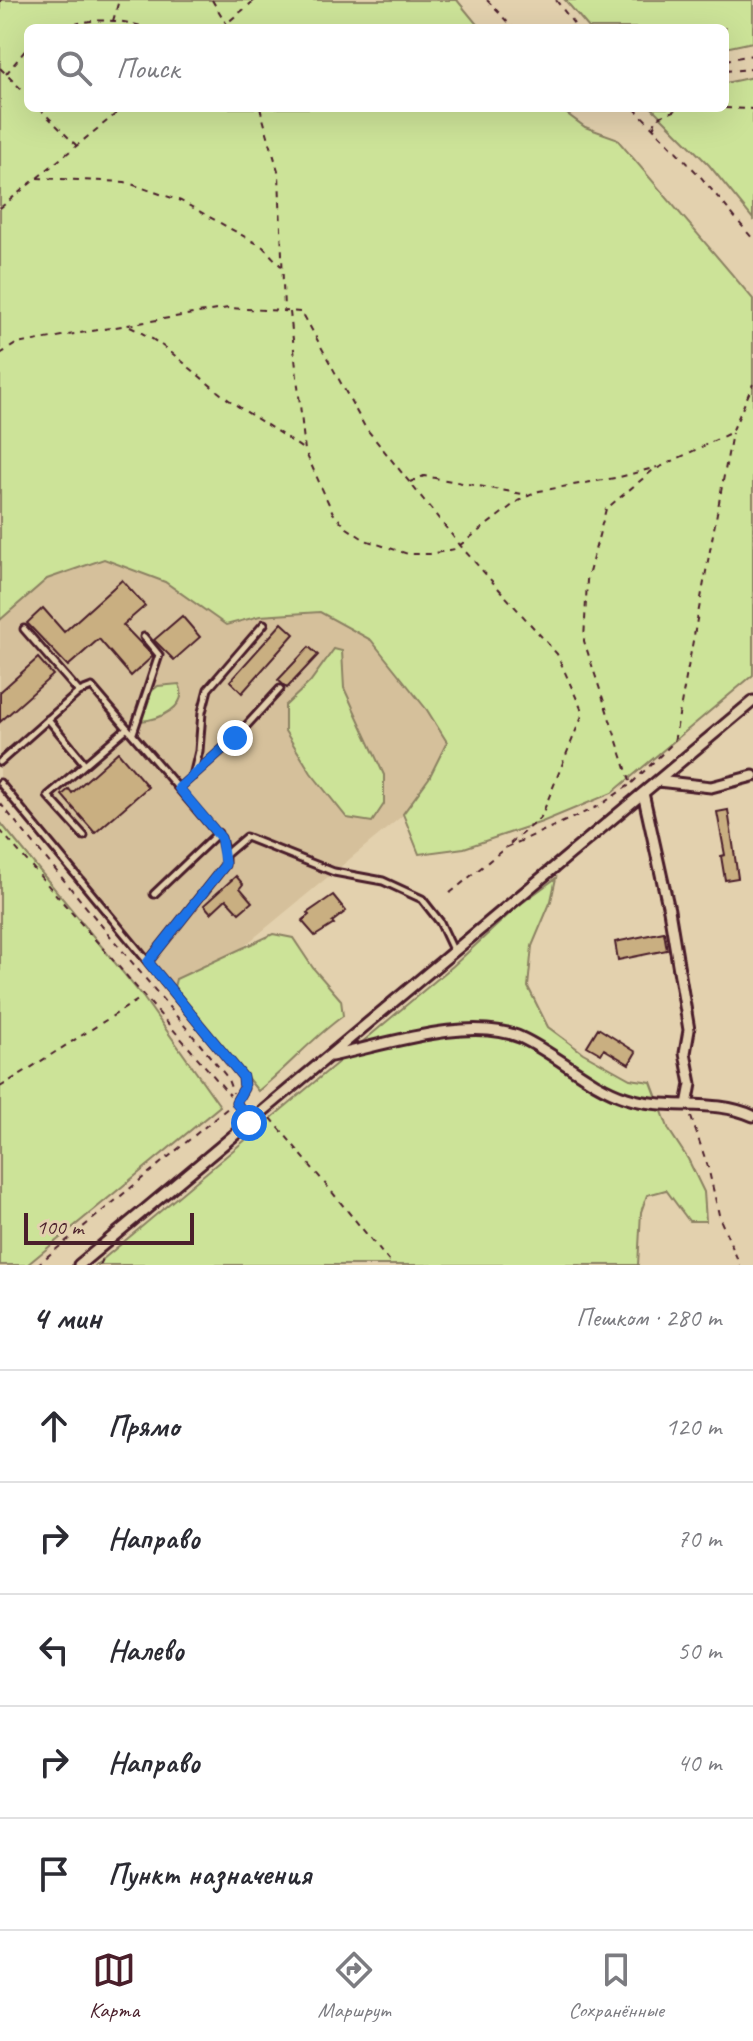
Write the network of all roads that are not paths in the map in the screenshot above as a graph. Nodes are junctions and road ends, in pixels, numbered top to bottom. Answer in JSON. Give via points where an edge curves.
{"nodes":[{"id":1,"x":264,"y":624,"type":"dead end"},
{"id":2,"x":24,"y":629,"type":"dead end"},
{"id":3,"x":144,"y":637,"type":"dead end"},
{"id":4,"x":280,"y":689,"type":"dead end"},
{"id":5,"x":79,"y":692,"type":"junction"},
{"id":6,"x":753,"y":701,"type":"edge"},
{"id":7,"x":48,"y":719,"type":"junction"},
{"id":8,"x":127,"y":728,"type":"junction"},
{"id":9,"x":132,"y":734,"type":"junction"},
{"id":10,"x":0,"y":762,"type":"edge"},
{"id":11,"x":85,"y":764,"type":"junction"},
{"id":12,"x":193,"y":776,"type":"junction"},
{"id":13,"x":753,"y":776,"type":"edge"},
{"id":14,"x":658,"y":781,"type":"junction"},
{"id":15,"x":0,"y":783,"type":"edge"},
{"id":16,"x":179,"y":788,"type":"junction"},
{"id":17,"x":643,"y":793,"type":"junction"},
{"id":18,"x":218,"y":833,"type":"junction"},
{"id":19,"x":84,"y":836,"type":"dead end"},
{"id":20,"x":225,"y":855,"type":"junction"},
{"id":21,"x":154,"y":894,"type":"dead end"},
{"id":22,"x":454,"y":952,"type":"junction"},
{"id":23,"x":148,"y":962,"type":"junction"},
{"id":24,"x":329,"y":1056,"type":"junction"},
{"id":25,"x":687,"y":1105,"type":"junction"},
{"id":26,"x":753,"y":1116,"type":"edge"},
{"id":27,"x":249,"y":1123,"type":"junction"},
{"id":28,"x":79,"y":1265,"type":"edge"}],
"edges":[{"from":1,"to":12,"type":"lane","via":[[208,689]]},
{"from":2,"to":5,"type":"lane"},
{"from":3,"to":9,"type":"lane","via":[[159,655]]},
{"from":4,"to":12,"type":"lane"},
{"from":5,"to":7,"type":"lane"},
{"from":5,"to":8,"type":"lane","via":[[92,687]]},
{"from":6,"to":14,"type":"street"},
{"from":7,"to":10,"type":"lane"},
{"from":7,"to":11,"type":"lane"},
{"from":8,"to":9,"type":"lane"},
{"from":8,"to":11,"type":"lane"},
{"from":9,"to":16,"type":"lane"},
{"from":11,"to":19,"type":"lane","via":[[48,796]]},
{"from":12,"to":16,"type":"lane"},
{"from":13,"to":14,"type":"street","via":[[711,787]]},
{"from":14,"to":17,"type":"street"},
{"from":15,"to":23,"type":"lane"},
{"from":16,"to":18,"type":"lane"},
{"from":17,"to":22,"type":"street"},
{"from":17,"to":25,"type":"street","via":[[689,1030]]},
{"from":18,"to":20,"type":"lane"},
{"from":18,"to":21,"type":"lane"},
{"from":20,"to":22,"type":"lane","via":[[246,837],[334,872],[383,881],[422,899]]},
{"from":20,"to":23,"type":"lane","via":[[225,865]]},
{"from":22,"to":24,"type":"street"},
{"from":23,"to":27,"type":"lane","via":[[243,1077],[236,1102]]},
{"from":24,"to":25,"type":"street","via":[[489,1028],[555,1056],[606,1091]]},
{"from":24,"to":27,"type":"street"},
{"from":25,"to":26,"type":"street","via":[[722,1106]]},
{"from":27,"to":28,"type":"street"}]}
